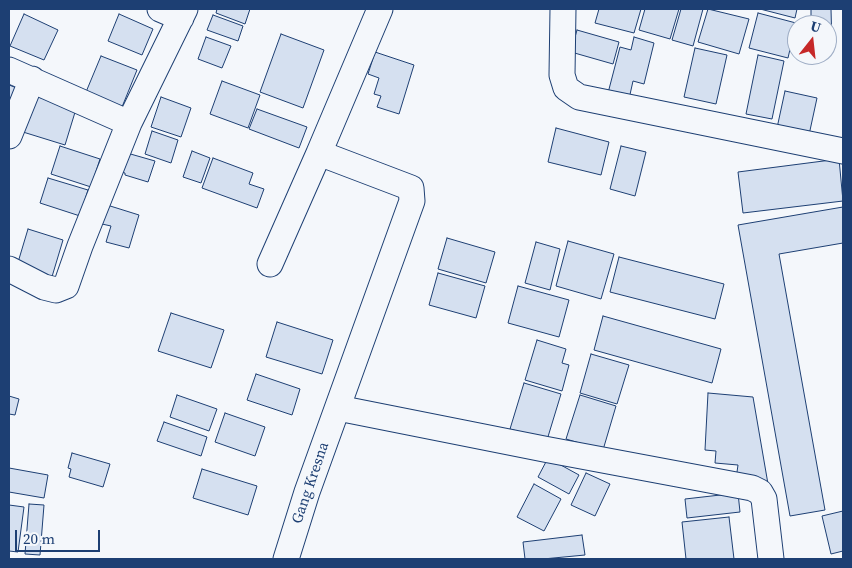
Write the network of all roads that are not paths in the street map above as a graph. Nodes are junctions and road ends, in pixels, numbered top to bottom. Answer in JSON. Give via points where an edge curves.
{"nodes":[{"id":1,"x":380,"y":9,"type":"edge"},
{"id":2,"x":563,"y":9,"type":"edge"},
{"id":3,"x":175,"y":12,"type":"edge"},
{"id":4,"x":9,"y":70,"type":"edge"},
{"id":5,"x":32,"y":79,"type":"junction"},
{"id":6,"x":129,"y":124,"type":"junction"},
{"id":7,"x":9,"y":136,"type":"edge"},
{"id":8,"x":843,"y":152,"type":"edge"},
{"id":9,"x":319,"y":153,"type":"junction"},
{"id":10,"x":270,"y":264,"type":"dead end"},
{"id":11,"x":9,"y":269,"type":"edge"},
{"id":12,"x":338,"y":408,"type":"junction"},
{"id":13,"x":286,"y":559,"type":"edge"},
{"id":14,"x":771,"y":559,"type":"edge"}],
"edges":[{"from":1,"to":9,"type":"street"},
{"from":2,"to":8,"type":"street","via":[[562,75],[566,88],[579,96]]},
{"from":3,"to":6,"type":"street"},
{"from":4,"to":5,"type":"street"},
{"from":5,"to":6,"type":"street"},
{"from":5,"to":7,"type":"street"},
{"from":6,"to":11,"type":"street","via":[[66,286],[56,290],[44,287]]},
{"from":9,"to":10,"type":"street"},
{"from":9,"to":12,"type":"street","name":"Gang Kresna","via":[[411,188],[413,195]]},
{"from":12,"to":13,"type":"street","name":"Gang Kresna"},
{"from":12,"to":14,"type":"street","via":[[752,488],[764,498]]}]}
